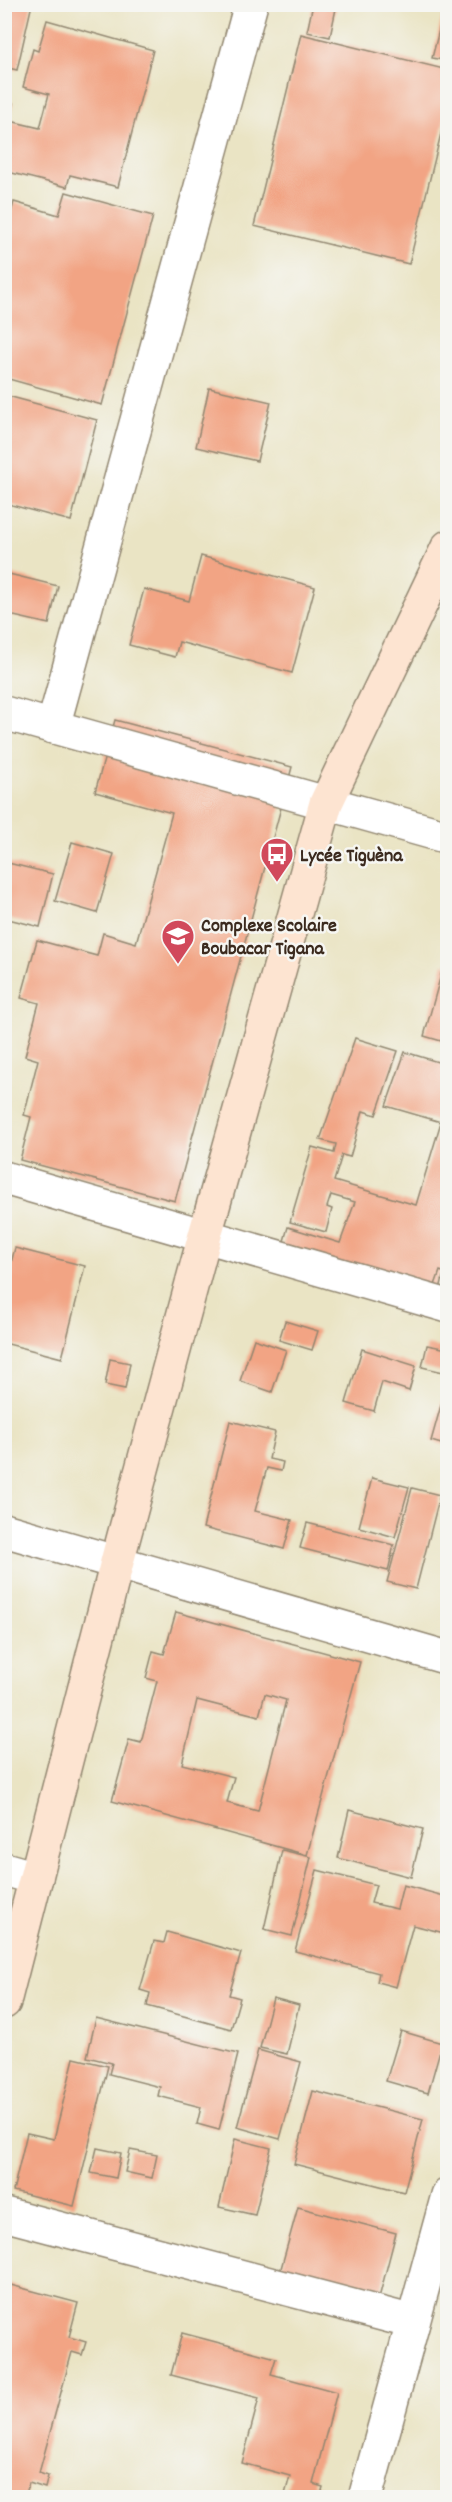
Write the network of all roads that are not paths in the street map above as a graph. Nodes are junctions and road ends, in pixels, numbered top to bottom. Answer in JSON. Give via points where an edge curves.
{"nodes":[{"id":1,"x":251,"y":4,"type":"edge"},
{"id":2,"x":447,"y":547,"type":"edge"},
{"id":3,"x":4,"y":713,"type":"edge"},
{"id":4,"x":53,"y":727,"type":"junction"},
{"id":5,"x":326,"y":803,"type":"junction"},
{"id":6,"x":447,"y":837,"type":"edge"},
{"id":7,"x":4,"y":1178,"type":"edge"},
{"id":8,"x":205,"y":1235,"type":"junction"},
{"id":9,"x":447,"y":1306,"type":"edge"},
{"id":10,"x":4,"y":1530,"type":"edge"},
{"id":11,"x":117,"y":1562,"type":"junction"},
{"id":12,"x":447,"y":1658,"type":"edge"},
{"id":13,"x":4,"y":1869,"type":"edge"},
{"id":14,"x":36,"y":1878,"type":"junction"},
{"id":15,"x":4,"y":2002,"type":"edge"},
{"id":16,"x":447,"y":2195,"type":"edge"},
{"id":17,"x":4,"y":2214,"type":"edge"},
{"id":18,"x":413,"y":2322,"type":"junction"},
{"id":19,"x":365,"y":2498,"type":"edge"}],
"edges":[{"from":1,"to":4,"type":"street"},
{"from":2,"to":5,"type":"main road"},
{"from":3,"to":4,"type":"street"},
{"from":4,"to":5,"type":"street"},
{"from":5,"to":6,"type":"street"},
{"from":5,"to":8,"type":"main road"},
{"from":7,"to":8,"type":"street"},
{"from":8,"to":9,"type":"street"},
{"from":8,"to":11,"type":"main road"},
{"from":10,"to":11,"type":"street"},
{"from":11,"to":12,"type":"street"},
{"from":11,"to":14,"type":"main road"},
{"from":13,"to":14,"type":"street"},
{"from":14,"to":15,"type":"main road"},
{"from":16,"to":18,"type":"street"},
{"from":17,"to":18,"type":"street"},
{"from":18,"to":19,"type":"street"}]}
